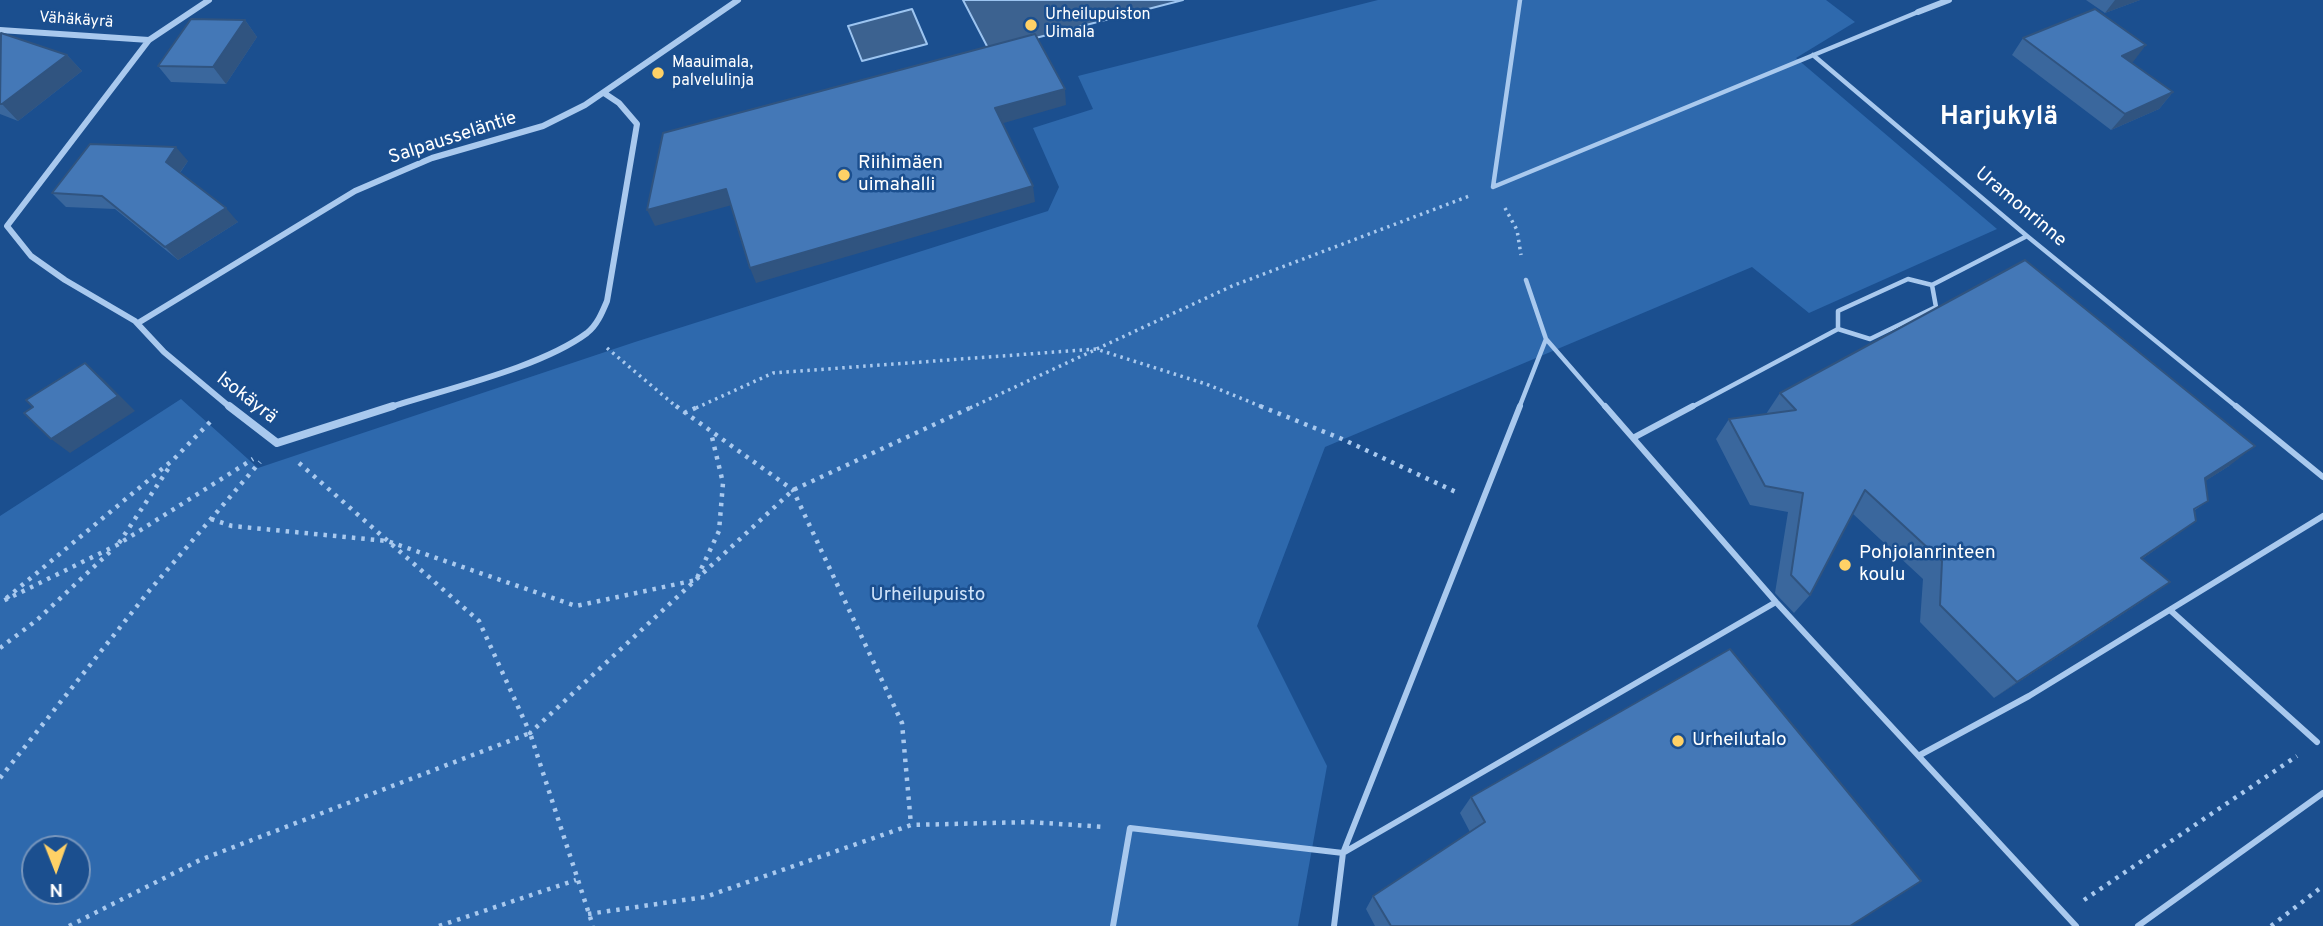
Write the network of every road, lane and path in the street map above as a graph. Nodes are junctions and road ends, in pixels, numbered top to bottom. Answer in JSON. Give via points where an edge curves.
{"nodes":[{"id":1,"x":209,"y":0,"type":"edge"},
{"id":2,"x":738,"y":0,"type":"edge"},
{"id":3,"x":1520,"y":0,"type":"edge"},
{"id":4,"x":1949,"y":0,"type":"edge"},
{"id":5,"x":1918,"y":12,"type":"joint"},
{"id":6,"x":0,"y":30,"type":"edge"},
{"id":7,"x":149,"y":40,"type":"junction"},
{"id":8,"x":1813,"y":55,"type":"junction"},
{"id":9,"x":604,"y":93,"type":"junction"},
{"id":10,"x":1493,"y":187,"type":"junction"},
{"id":11,"x":4,"y":226,"type":"edge"},
{"id":12,"x":2027,"y":236,"type":"junction"},
{"id":13,"x":1526,"y":281,"type":"joint"},
{"id":14,"x":1932,"y":285,"type":"junction"},
{"id":15,"x":138,"y":323,"type":"junction"},
{"id":16,"x":1838,"y":330,"type":"junction"},
{"id":17,"x":587,"y":332,"type":"junction"},
{"id":18,"x":1546,"y":339,"type":"junction"},
{"id":19,"x":1096,"y":349,"type":"junction"},
{"id":20,"x":226,"y":405,"type":"junction"},
{"id":21,"x":684,"y":413,"type":"junction"},
{"id":22,"x":711,"y":433,"type":"junction"},
{"id":23,"x":1633,"y":438,"type":"junction"},
{"id":24,"x":277,"y":443,"type":"junction"},
{"id":25,"x":174,"y":459,"type":"junction"},
{"id":26,"x":2323,"y":477,"type":"edge"},
{"id":27,"x":793,"y":491,"type":"junction"},
{"id":28,"x":1481,"y":504,"type":"junction"},
{"id":29,"x":2323,"y":516,"type":"edge"},
{"id":30,"x":211,"y":519,"type":"junction"},
{"id":31,"x":387,"y":541,"type":"junction"},
{"id":32,"x":117,"y":545,"type":"junction"},
{"id":33,"x":696,"y":580,"type":"junction"},
{"id":34,"x":1,"y":602,"type":"edge"},
{"id":35,"x":1776,"y":602,"type":"junction"},
{"id":36,"x":2169,"y":610,"type":"junction"},
{"id":37,"x":0,"y":648,"type":"edge"},
{"id":38,"x":530,"y":733,"type":"junction"},
{"id":39,"x":2317,"y":742,"type":"joint"},
{"id":40,"x":1920,"y":755,"type":"junction"},
{"id":41,"x":0,"y":778,"type":"edge"},
{"id":42,"x":2323,"y":793,"type":"edge"},
{"id":43,"x":911,"y":825,"type":"junction"},
{"id":44,"x":1130,"y":828,"type":"junction"},
{"id":45,"x":1343,"y":853,"type":"junction"},
{"id":46,"x":576,"y":880,"type":"junction"},
{"id":47,"x":2323,"y":886,"type":"edge"},
{"id":48,"x":2064,"y":913,"type":"junction"},
{"id":49,"x":589,"y":914,"type":"junction"},
{"id":50,"x":69,"y":926,"type":"edge"},
{"id":51,"x":439,"y":926,"type":"edge"},
{"id":52,"x":593,"y":926,"type":"edge"},
{"id":53,"x":1112,"y":926,"type":"edge"},
{"id":54,"x":1334,"y":926,"type":"edge"},
{"id":55,"x":2076,"y":926,"type":"edge"},
{"id":56,"x":2138,"y":926,"type":"edge"},
{"id":57,"x":2271,"y":926,"type":"edge"}],
"edges":[{"from":1,"to":7,"type":"street","name":"Isokäyrä"},
{"from":2,"to":9,"type":"street","name":"Salpausseläntie"},
{"from":3,"to":10,"type":"lane"},
{"from":4,"to":5,"type":"street"},
{"from":5,"to":8,"type":"lane"},
{"from":6,"to":7,"type":"street","name":"Vähäkäyrä"},
{"from":7,"to":11,"type":"street","name":"Isokäyrä"},
{"from":8,"to":10,"type":"lane"},
{"from":8,"to":12,"type":"lane","name":"Uramonrinne"},
{"from":9,"to":15,"type":"street","name":"Salpausseläntie","via":[[543,126],[432,159],[355,191]]},
{"from":9,"to":17,"type":"street","name":"Isokäyrä","via":[[637,124],[607,301]]},
{"from":10,"to":13,"type":"path","via":[[1517,230]]},
{"from":10,"to":19,"type":"path","via":[[1232,286]]},
{"from":11,"to":15,"type":"street","name":"Isokäyrä","via":[[56,274]]},
{"from":12,"to":14,"type":"lane"},
{"from":12,"to":26,"type":"lane","name":"Uramonrinne"},
{"from":13,"to":18,"type":"lane"},
{"from":14,"to":16,"type":"lane","via":[[1908,279],[1838,311]]},
{"from":14,"to":16,"type":"lane","via":[[1936,307],[1870,339]]},
{"from":15,"to":20,"type":"street","name":"Isokäyrä","via":[[155,345]]},
{"from":16,"to":23,"type":"lane"},
{"from":17,"to":21,"type":"path"},
{"from":17,"to":24,"type":"street","name":"Isokäyrä","via":[[515,367]]},
{"from":18,"to":23,"type":"lane"},
{"from":18,"to":28,"type":"lane"},
{"from":19,"to":21,"type":"path","via":[[773,373]]},
{"from":19,"to":27,"type":"path"},
{"from":19,"to":28,"type":"path","via":[[1206,384],[1342,439]]},
{"from":20,"to":24,"type":"street","name":"Isokäyrä"},
{"from":20,"to":25,"type":"path"},
{"from":21,"to":22,"type":"path"},
{"from":22,"to":27,"type":"path"},
{"from":22,"to":33,"type":"path","via":[[723,483],[719,531]]},
{"from":23,"to":35,"type":"lane"},
{"from":24,"to":30,"type":"path"},
{"from":24,"to":31,"type":"path"},
{"from":24,"to":32,"type":"path"},
{"from":25,"to":32,"type":"path"},
{"from":25,"to":34,"type":"path"},
{"from":27,"to":33,"type":"path"},
{"from":27,"to":43,"type":"path","via":[[902,723]]},
{"from":28,"to":45,"type":"lane"},
{"from":29,"to":36,"type":"lane"},
{"from":30,"to":31,"type":"path","via":[[232,526]]},
{"from":30,"to":41,"type":"path"},
{"from":31,"to":33,"type":"path","via":[[576,606]]},
{"from":31,"to":38,"type":"path","via":[[479,621]]},
{"from":32,"to":34,"type":"path"},
{"from":32,"to":37,"type":"path"},
{"from":33,"to":38,"type":"path"},
{"from":35,"to":40,"type":"lane"},
{"from":35,"to":45,"type":"lane"},
{"from":36,"to":39,"type":"lane"},
{"from":36,"to":40,"type":"lane","via":[[2029,696]]},
{"from":38,"to":46,"type":"path"},
{"from":38,"to":50,"type":"path","via":[[200,860]]},
{"from":39,"to":48,"type":"path"},
{"from":40,"to":48,"type":"lane"},
{"from":42,"to":56,"type":"lane"},
{"from":43,"to":44,"type":"path","via":[[1030,822]]},
{"from":43,"to":49,"type":"path","via":[[705,897]]},
{"from":44,"to":45,"type":"lane"},
{"from":44,"to":53,"type":"lane"},
{"from":45,"to":54,"type":"lane"},
{"from":46,"to":49,"type":"path"},
{"from":46,"to":51,"type":"path"},
{"from":47,"to":57,"type":"path"},
{"from":48,"to":55,"type":"lane"},
{"from":49,"to":52,"type":"path"}]}
